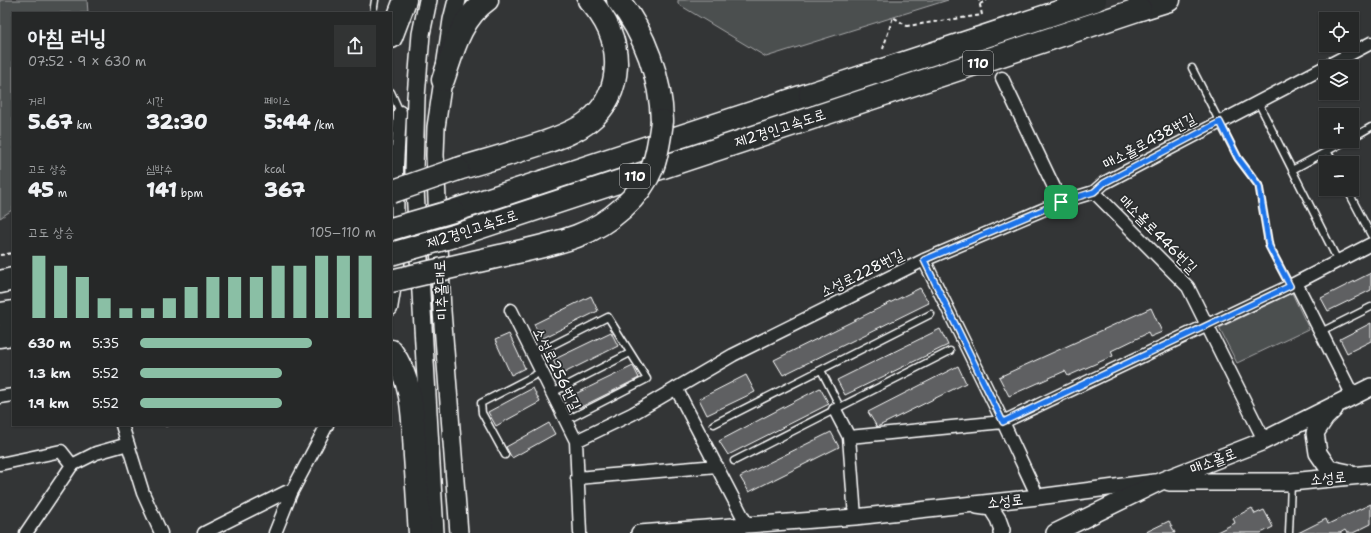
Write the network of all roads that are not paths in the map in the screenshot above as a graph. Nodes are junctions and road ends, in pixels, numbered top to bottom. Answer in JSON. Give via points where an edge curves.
{"nodes":[{"id":1,"x":375,"y":0,"type":"edge"},
{"id":2,"x":405,"y":0,"type":"edge"},
{"id":3,"x":428,"y":0,"type":"edge"},
{"id":4,"x":457,"y":0,"type":"edge"},
{"id":5,"x":487,"y":0,"type":"edge"},
{"id":6,"x":589,"y":0,"type":"edge"},
{"id":7,"x":618,"y":0,"type":"edge"},
{"id":8,"x":1094,"y":0,"type":"edge"},
{"id":9,"x":1169,"y":0,"type":"edge"},
{"id":10,"x":373,"y":12,"type":"edge"},
{"id":11,"x":392,"y":34,"type":"edge"},
{"id":12,"x":1370,"y":45,"type":"edge"},
{"id":13,"x":1192,"y":68,"type":"dead end"},
{"id":14,"x":1002,"y":78,"type":"dead end"},
{"id":15,"x":443,"y":80,"type":"junction"},
{"id":16,"x":392,"y":94,"type":"edge"},
{"id":17,"x":1258,"y":102,"type":"junction"},
{"id":18,"x":400,"y":112,"type":"joint"},
{"id":19,"x":1220,"y":122,"type":"junction"},
{"id":20,"x":1371,"y":128,"type":"edge"},
{"id":21,"x":1359,"y":134,"type":"edge"},
{"id":22,"x":1333,"y":148,"type":"edge"},
{"id":23,"x":1327,"y":151,"type":"junction"},
{"id":24,"x":1330,"y":156,"type":"edge"},
{"id":25,"x":1292,"y":170,"type":"junction"},
{"id":26,"x":392,"y":192,"type":"edge"},
{"id":27,"x":1094,"y":192,"type":"junction"},
{"id":28,"x":1351,"y":196,"type":"edge"},
{"id":29,"x":1061,"y":202,"type":"junction"},
{"id":30,"x":392,"y":229,"type":"edge"},
{"id":31,"x":1371,"y":234,"type":"edge"},
{"id":32,"x":1371,"y":244,"type":"edge"},
{"id":33,"x":392,"y":254,"type":"edge"},
{"id":34,"x":924,"y":260,"type":"junction"},
{"id":35,"x":1338,"y":261,"type":"junction"},
{"id":36,"x":12,"y":279,"type":"edge"},
{"id":37,"x":392,"y":281,"type":"edge"},
{"id":38,"x":0,"y":282,"type":"edge"},
{"id":39,"x":1293,"y":284,"type":"junction"},
{"id":40,"x":392,"y":303,"type":"edge"},
{"id":41,"x":1371,"y":307,"type":"edge"},
{"id":42,"x":511,"y":310,"type":"dead end"},
{"id":43,"x":12,"y":312,"type":"edge"},
{"id":44,"x":0,"y":314,"type":"edge"},
{"id":45,"x":932,"y":314,"type":"dead end"},
{"id":46,"x":1208,"y":325,"type":"junction"},
{"id":47,"x":1321,"y":332,"type":"junction"},
{"id":48,"x":12,"y":334,"type":"edge"},
{"id":49,"x":0,"y":336,"type":"edge"},
{"id":50,"x":12,"y":347,"type":"edge"},
{"id":51,"x":0,"y":348,"type":"edge"},
{"id":52,"x":950,"y":351,"type":"dead end"},
{"id":53,"x":392,"y":353,"type":"edge"},
{"id":54,"x":630,"y":353,"type":"junction"},
{"id":55,"x":532,"y":355,"type":"junction"},
{"id":56,"x":821,"y":370,"type":"junction"},
{"id":57,"x":541,"y":372,"type":"junction"},
{"id":58,"x":1371,"y":387,"type":"edge"},
{"id":59,"x":676,"y":388,"type":"junction"},
{"id":60,"x":552,"y":393,"type":"junction"},
{"id":61,"x":12,"y":395,"type":"edge"},
{"id":62,"x":0,"y":397,"type":"edge"},
{"id":63,"x":1346,"y":400,"type":"junction"},
{"id":64,"x":838,"y":408,"type":"junction"},
{"id":65,"x":565,"y":421,"type":"junction"},
{"id":66,"x":1003,"y":422,"type":"junction"},
{"id":67,"x":714,"y":424,"type":"dead end"},
{"id":68,"x":122,"y":426,"type":"edge"},
{"id":69,"x":326,"y":426,"type":"edge"},
{"id":70,"x":849,"y":437,"type":"junction"},
{"id":71,"x":1264,"y":440,"type":"junction"},
{"id":72,"x":576,"y":442,"type":"junction"},
{"id":73,"x":128,"y":444,"type":"junction"},
{"id":74,"x":505,"y":455,"type":"dead end"},
{"id":75,"x":734,"y":462,"type":"dead end"},
{"id":76,"x":0,"y":464,"type":"edge"},
{"id":77,"x":72,"y":465,"type":"junction"},
{"id":78,"x":717,"y":466,"type":"junction"},
{"id":79,"x":1364,"y":475,"type":"edge"},
{"id":80,"x":577,"y":478,"type":"junction"},
{"id":81,"x":1159,"y":482,"type":"junction"},
{"id":82,"x":1291,"y":482,"type":"junction"},
{"id":83,"x":291,"y":493,"type":"junction"},
{"id":84,"x":1038,"y":498,"type":"junction"},
{"id":85,"x":970,"y":505,"type":"junction"},
{"id":86,"x":855,"y":517,"type":"junction"},
{"id":87,"x":459,"y":525,"type":"edge"},
{"id":88,"x":749,"y":529,"type":"edge"},
{"id":89,"x":430,"y":530,"type":"edge"},
{"id":90,"x":26,"y":533,"type":"edge"},
{"id":91,"x":161,"y":533,"type":"edge"},
{"id":92,"x":204,"y":533,"type":"edge"},
{"id":93,"x":275,"y":533,"type":"edge"},
{"id":94,"x":580,"y":533,"type":"edge"},
{"id":95,"x":639,"y":533,"type":"edge"},
{"id":96,"x":1001,"y":533,"type":"edge"},
{"id":97,"x":1055,"y":533,"type":"edge"},
{"id":98,"x":1289,"y":533,"type":"edge"}],
"edges":[{"from":1,"to":10,"type":"lane"},
{"from":2,"to":11,"type":"highway"},
{"from":3,"to":89,"type":"main road","name":"미추홀대로","via":[[421,34],[414,172]]},
{"from":4,"to":15,"type":"main road","name":"미추홀대로"},
{"from":5,"to":15,"type":"highway","via":[[474,10],[466,21]]},
{"from":6,"to":26,"type":"highway","bridge":true,"via":[[606,25],[613,39],[616,54],[614,84],[601,109],[589,122],[563,136]]},
{"from":7,"to":37,"type":"highway","bridge":true,"via":[[636,27],[650,58],[659,91],[662,121],[656,155],[645,182],[627,203],[608,219],[577,236]]},
{"from":8,"to":30,"type":"highway","name":"제2경인고속도로","number":"110","bridge":true,"via":[[453,211]]},
{"from":9,"to":33,"type":"highway","name":"제2경인고속도로","number":"110","bridge":true,"via":[[454,236]]},
{"from":12,"to":17,"type":"street","name":"매소홀로438번길"},
{"from":13,"to":19,"type":"lane","name":"매소홀로438번길"},
{"from":14,"to":29,"type":"street"},
{"from":15,"to":87,"type":"main road","name":"미추홀대로","via":[[435,155],[442,311]]},
{"from":16,"to":18,"type":"lane"},
{"from":17,"to":19,"type":"street","name":"매소홀로438번길"},
{"from":17,"to":25,"type":"lane"},
{"from":18,"to":40,"type":"street","via":[[397,165],[398,267]]},
{"from":19,"to":27,"type":"street","name":"매소홀로438번길","via":[[1104,183]]},
{"from":19,"to":39,"type":"lane","name":"매소홀로438번길","via":[[1238,158],[1259,186],[1269,246]]},
{"from":20,"to":21,"type":"lane"},
{"from":22,"to":23,"type":"lane"},
{"from":23,"to":24,"type":"lane"},
{"from":23,"to":25,"type":"lane"},
{"from":25,"to":35,"type":"lane"},
{"from":27,"to":29,"type":"street"},
{"from":27,"to":46,"type":"street","name":"매소홀로446번길","via":[[1183,281]]},
{"from":28,"to":31,"type":"lane"},
{"from":29,"to":34,"type":"street"},
{"from":32,"to":35,"type":"street"},
{"from":34,"to":59,"type":"street","name":"소성로228번길","via":[[733,355]]},
{"from":34,"to":66,"type":"street","name":"소성로228번길"},
{"from":35,"to":39,"type":"street"},
{"from":36,"to":38,"type":"highway"},
{"from":39,"to":46,"type":"street"},
{"from":39,"to":47,"type":"street","name":"매소홀로438번길"},
{"from":41,"to":47,"type":"lane"},
{"from":42,"to":55,"type":"street","name":"소성로256번길"},
{"from":43,"to":44,"type":"highway"},
{"from":45,"to":56,"type":"lane"},
{"from":46,"to":66,"type":"street"},
{"from":46,"to":71,"type":"street","name":"매소홀로446번길"},
{"from":47,"to":63,"type":"street","name":"매소홀로438번길"},
{"from":48,"to":49,"type":"highway"},
{"from":50,"to":51,"type":"highway"},
{"from":52,"to":64,"type":"lane"},
{"from":53,"to":89,"type":"highway","via":[[404,372],[411,395]]},
{"from":54,"to":55,"type":"lane","via":[[608,317]]},
{"from":54,"to":60,"type":"lane"},
{"from":54,"to":65,"type":"lane","via":[[647,380]]},
{"from":55,"to":57,"type":"street","name":"소성로256번길"},
{"from":56,"to":64,"type":"lane"},
{"from":56,"to":67,"type":"lane"},
{"from":57,"to":60,"type":"street","name":"소성로256번길"},
{"from":57,"to":74,"type":"lane","via":[[481,403],[482,413]]},
{"from":58,"to":63,"type":"main road","name":"매소홀로"},
{"from":59,"to":72,"type":"street"},
{"from":59,"to":78,"type":"street"},
{"from":60,"to":65,"type":"street","name":"소성로256번길"},
{"from":61,"to":62,"type":"street"},
{"from":63,"to":71,"type":"main road","name":"매소홀로"},
{"from":63,"to":79,"type":"main road","via":[[1325,418],[1315,434],[1318,453],[1329,468]]},
{"from":64,"to":70,"type":"street"},
{"from":64,"to":75,"type":"lane"},
{"from":65,"to":72,"type":"street","name":"소성로256번길"},
{"from":66,"to":70,"type":"street"},
{"from":66,"to":84,"type":"street","name":"소성로228번길"},
{"from":68,"to":73,"type":"street"},
{"from":69,"to":83,"type":"street"},
{"from":70,"to":86,"type":"street"},
{"from":71,"to":81,"type":"main road","name":"매소홀로"},
{"from":72,"to":80,"type":"street","name":"소성로256번길"},
{"from":73,"to":77,"type":"street","via":[[96,453]]},
{"from":73,"to":91,"type":"street","via":[[143,493]]},
{"from":76,"to":77,"type":"street","via":[[61,451]]},
{"from":77,"to":90,"type":"street"},
{"from":78,"to":80,"type":"street"},
{"from":78,"to":88,"type":"street"},
{"from":79,"to":82,"type":"main road","name":"소성로"},
{"from":80,"to":94,"type":"street","name":"소성로256번길"},
{"from":81,"to":82,"type":"main road","name":"소성로"},
{"from":81,"to":84,"type":"street","name":"소성로"},
{"from":81,"to":97,"type":"main road","name":"매소홀로"},
{"from":82,"to":98,"type":"lane"},
{"from":83,"to":92,"type":"street","via":[[286,492]]},
{"from":83,"to":93,"type":"street"},
{"from":84,"to":85,"type":"street","name":"소성로"},
{"from":85,"to":86,"type":"street","name":"소성로"},
{"from":85,"to":96,"type":"street","via":[[991,508],[998,518]]},
{"from":86,"to":88,"type":"street","name":"소성로"},
{"from":88,"to":95,"type":"street","name":"소성로"}]}
